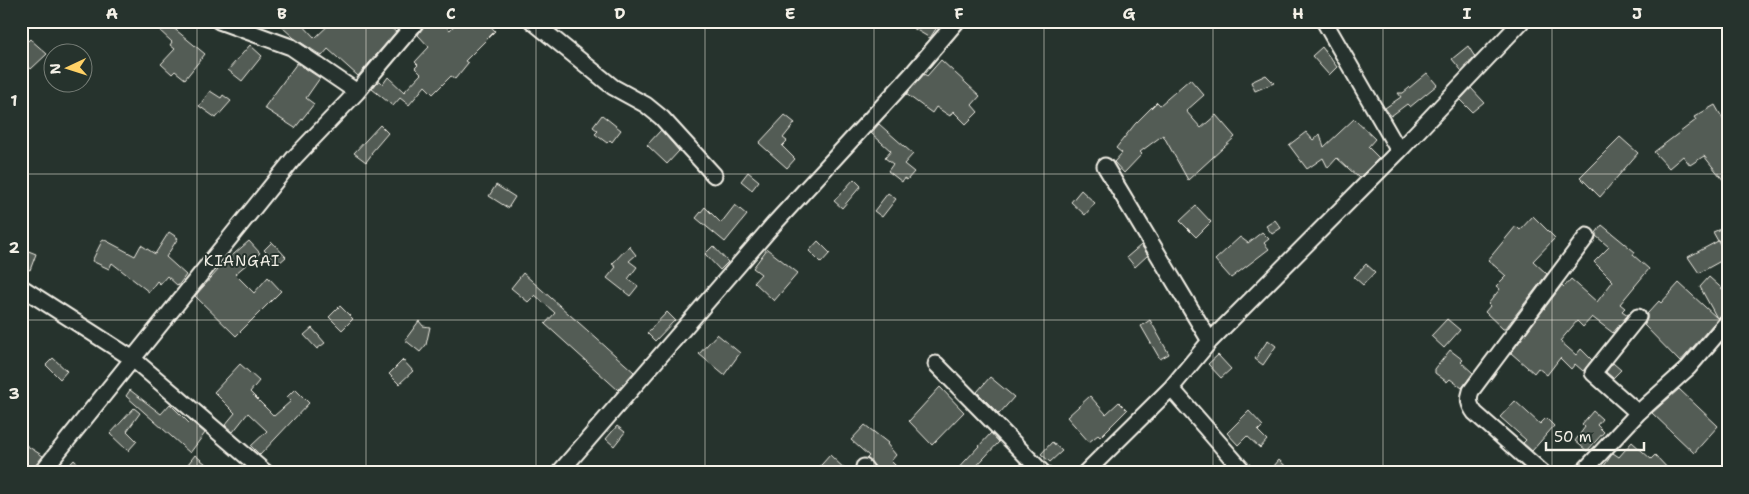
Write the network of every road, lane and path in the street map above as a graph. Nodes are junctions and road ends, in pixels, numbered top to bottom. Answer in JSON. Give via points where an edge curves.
{"nodes":[{"id":1,"x":219,"y":21,"type":"edge"},
{"id":2,"x":417,"y":21,"type":"edge"},
{"id":3,"x":532,"y":21,"type":"edge"},
{"id":4,"x":956,"y":21,"type":"edge"},
{"id":5,"x":1324,"y":21,"type":"edge"},
{"id":6,"x":1522,"y":21,"type":"edge"},
{"id":7,"x":357,"y":92,"type":"junction"},
{"id":8,"x":1399,"y":151,"type":"junction"},
{"id":9,"x":1105,"y":166,"type":"dead end"},
{"id":10,"x":714,"y":175,"type":"dead end"},
{"id":11,"x":1587,"y":236,"type":"dead end"},
{"id":12,"x":21,"y":287,"type":"edge"},
{"id":13,"x":1638,"y":317,"type":"dead end"},
{"id":14,"x":1728,"y":321,"type":"edge"},
{"id":15,"x":1210,"y":341,"type":"junction"},
{"id":16,"x":133,"y":359,"type":"junction"},
{"id":17,"x":936,"y":364,"type":"dead end"},
{"id":18,"x":1171,"y":388,"type":"junction"},
{"id":19,"x":1638,"y":413,"type":"junction"},
{"id":20,"x":40,"y":473,"type":"edge"},
{"id":21,"x":266,"y":473,"type":"edge"},
{"id":22,"x":559,"y":473,"type":"edge"},
{"id":23,"x":1043,"y":473,"type":"edge"},
{"id":24,"x":1085,"y":473,"type":"edge"},
{"id":25,"x":1245,"y":473,"type":"edge"},
{"id":26,"x":1543,"y":473,"type":"edge"},
{"id":27,"x":1582,"y":473,"type":"edge"}],
"edges":[{"from":1,"to":7,"type":"street","via":[[291,47]]},
{"from":2,"to":7,"type":"street"},
{"from":3,"to":10,"type":"street","via":[[613,87],[662,118]]},
{"from":4,"to":22,"type":"street","via":[[755,246]]},
{"from":5,"to":8,"type":"street"},
{"from":6,"to":8,"type":"street"},
{"from":7,"to":16,"type":"street","via":[[294,158]]},
{"from":8,"to":15,"type":"street"},
{"from":9,"to":15,"type":"street"},
{"from":11,"to":26,"type":"street","via":[[1471,391],[1469,399],[1470,407],[1476,413]]},
{"from":12,"to":16,"type":"street"},
{"from":13,"to":19,"type":"street","via":[[1593,373]]},
{"from":14,"to":19,"type":"street","via":[[1688,368]]},
{"from":15,"to":18,"type":"street"},
{"from":16,"to":20,"type":"street"},
{"from":16,"to":21,"type":"street"},
{"from":17,"to":23,"type":"street"},
{"from":18,"to":24,"type":"street"},
{"from":18,"to":25,"type":"street"},
{"from":19,"to":27,"type":"street"}]}
